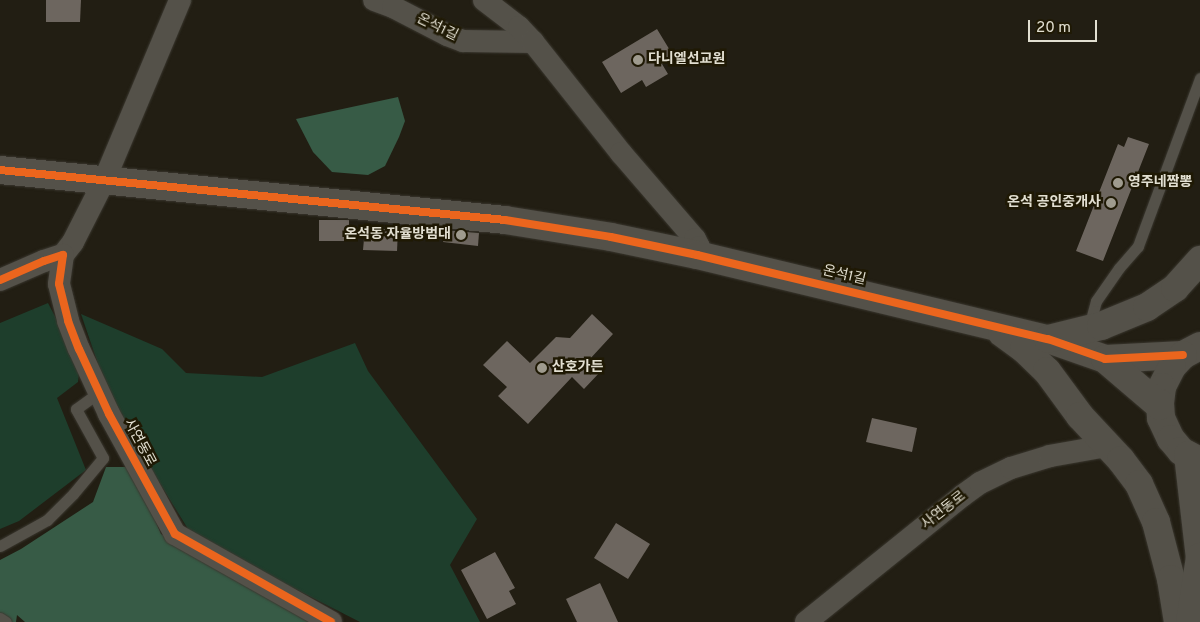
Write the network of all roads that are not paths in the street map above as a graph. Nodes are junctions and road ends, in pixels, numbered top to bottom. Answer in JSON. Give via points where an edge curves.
{"nodes":[{"id":1,"x":180,"y":0,"type":"edge"},
{"id":2,"x":374,"y":0,"type":"edge"},
{"id":3,"x":484,"y":0,"type":"edge"},
{"id":4,"x":533,"y":42,"type":"junction"},
{"id":5,"x":1200,"y":78,"type":"edge"},
{"id":6,"x":0,"y":170,"type":"edge"},
{"id":7,"x":104,"y":181,"type":"junction"},
{"id":8,"x":63,"y":255,"type":"junction"},
{"id":9,"x":697,"y":255,"type":"junction"},
{"id":10,"x":1200,"y":260,"type":"edge"},
{"id":11,"x":0,"y":280,"type":"edge"},
{"id":12,"x":986,"y":324,"type":"junction"},
{"id":13,"x":1088,"y":329,"type":"junction"},
{"id":14,"x":1048,"y":339,"type":"junction"},
{"id":15,"x":1191,"y":351,"type":"edge"},
{"id":16,"x":1105,"y":359,"type":"junction"},
{"id":17,"x":99,"y":392,"type":"junction"},
{"id":18,"x":1160,"y":406,"type":"junction"},
{"id":19,"x":1106,"y":446,"type":"junction"},
{"id":20,"x":1194,"y":458,"type":"edge"},
{"id":21,"x":0,"y":546,"type":"edge"},
{"id":22,"x":1200,"y":558,"type":"edge"},
{"id":23,"x":0,"y":618,"type":"edge"},
{"id":24,"x":6,"y":622,"type":"edge"},
{"id":25,"x":331,"y":622,"type":"edge"},
{"id":26,"x":806,"y":622,"type":"edge"},
{"id":27,"x":1178,"y":622,"type":"edge"},
{"id":28,"x":1190,"y":622,"type":"edge"}],
"edges":[{"from":1,"to":7,"type":"street"},
{"from":2,"to":4,"type":"street","name":"온석1길","via":[[463,41]]},
{"from":3,"to":4,"type":"street"},
{"from":4,"to":9,"type":"street","via":[[621,154],[694,239],[698,246]]},
{"from":5,"to":13,"type":"lane","via":[[1138,246],[1096,301]]},
{"from":6,"to":7,"type":"street","name":"온석1길"},
{"from":7,"to":8,"type":"street"},
{"from":7,"to":9,"type":"street","name":"온석1길","via":[[506,220]]},
{"from":8,"to":11,"type":"street"},
{"from":8,"to":17,"type":"street","name":"사연동로","via":[[59,284],[62,300],[79,349]]},
{"from":9,"to":12,"type":"street","name":"온석1길"},
{"from":10,"to":13,"type":"street","via":[[1175,288],[1147,307]]},
{"from":12,"to":14,"type":"street","name":"온석1길"},
{"from":12,"to":19,"type":"street","via":[[1035,359]]},
{"from":13,"to":14,"type":"street"},
{"from":14,"to":16,"type":"street","name":"온석1길"},
{"from":15,"to":16,"type":"street"},
{"from":15,"to":18,"type":"street","via":[[1172,367],[1164,380]]},
{"from":16,"to":18,"type":"street"},
{"from":17,"to":21,"type":"lane","via":[[76,409],[103,458],[47,520]]},
{"from":17,"to":25,"type":"street","name":"사연동로","via":[[175,534]]},
{"from":18,"to":20,"type":"street","via":[[1167,432],[1176,445]]},
{"from":19,"to":26,"type":"street","name":"사연동로","via":[[1050,456],[1011,468],[980,484]]},
{"from":19,"to":27,"type":"street","via":[[1131,473],[1148,501],[1165,553]]},
{"from":20,"to":22,"type":"street"},
{"from":22,"to":28,"type":"street"},
{"from":23,"to":24,"type":"lane"}]}
